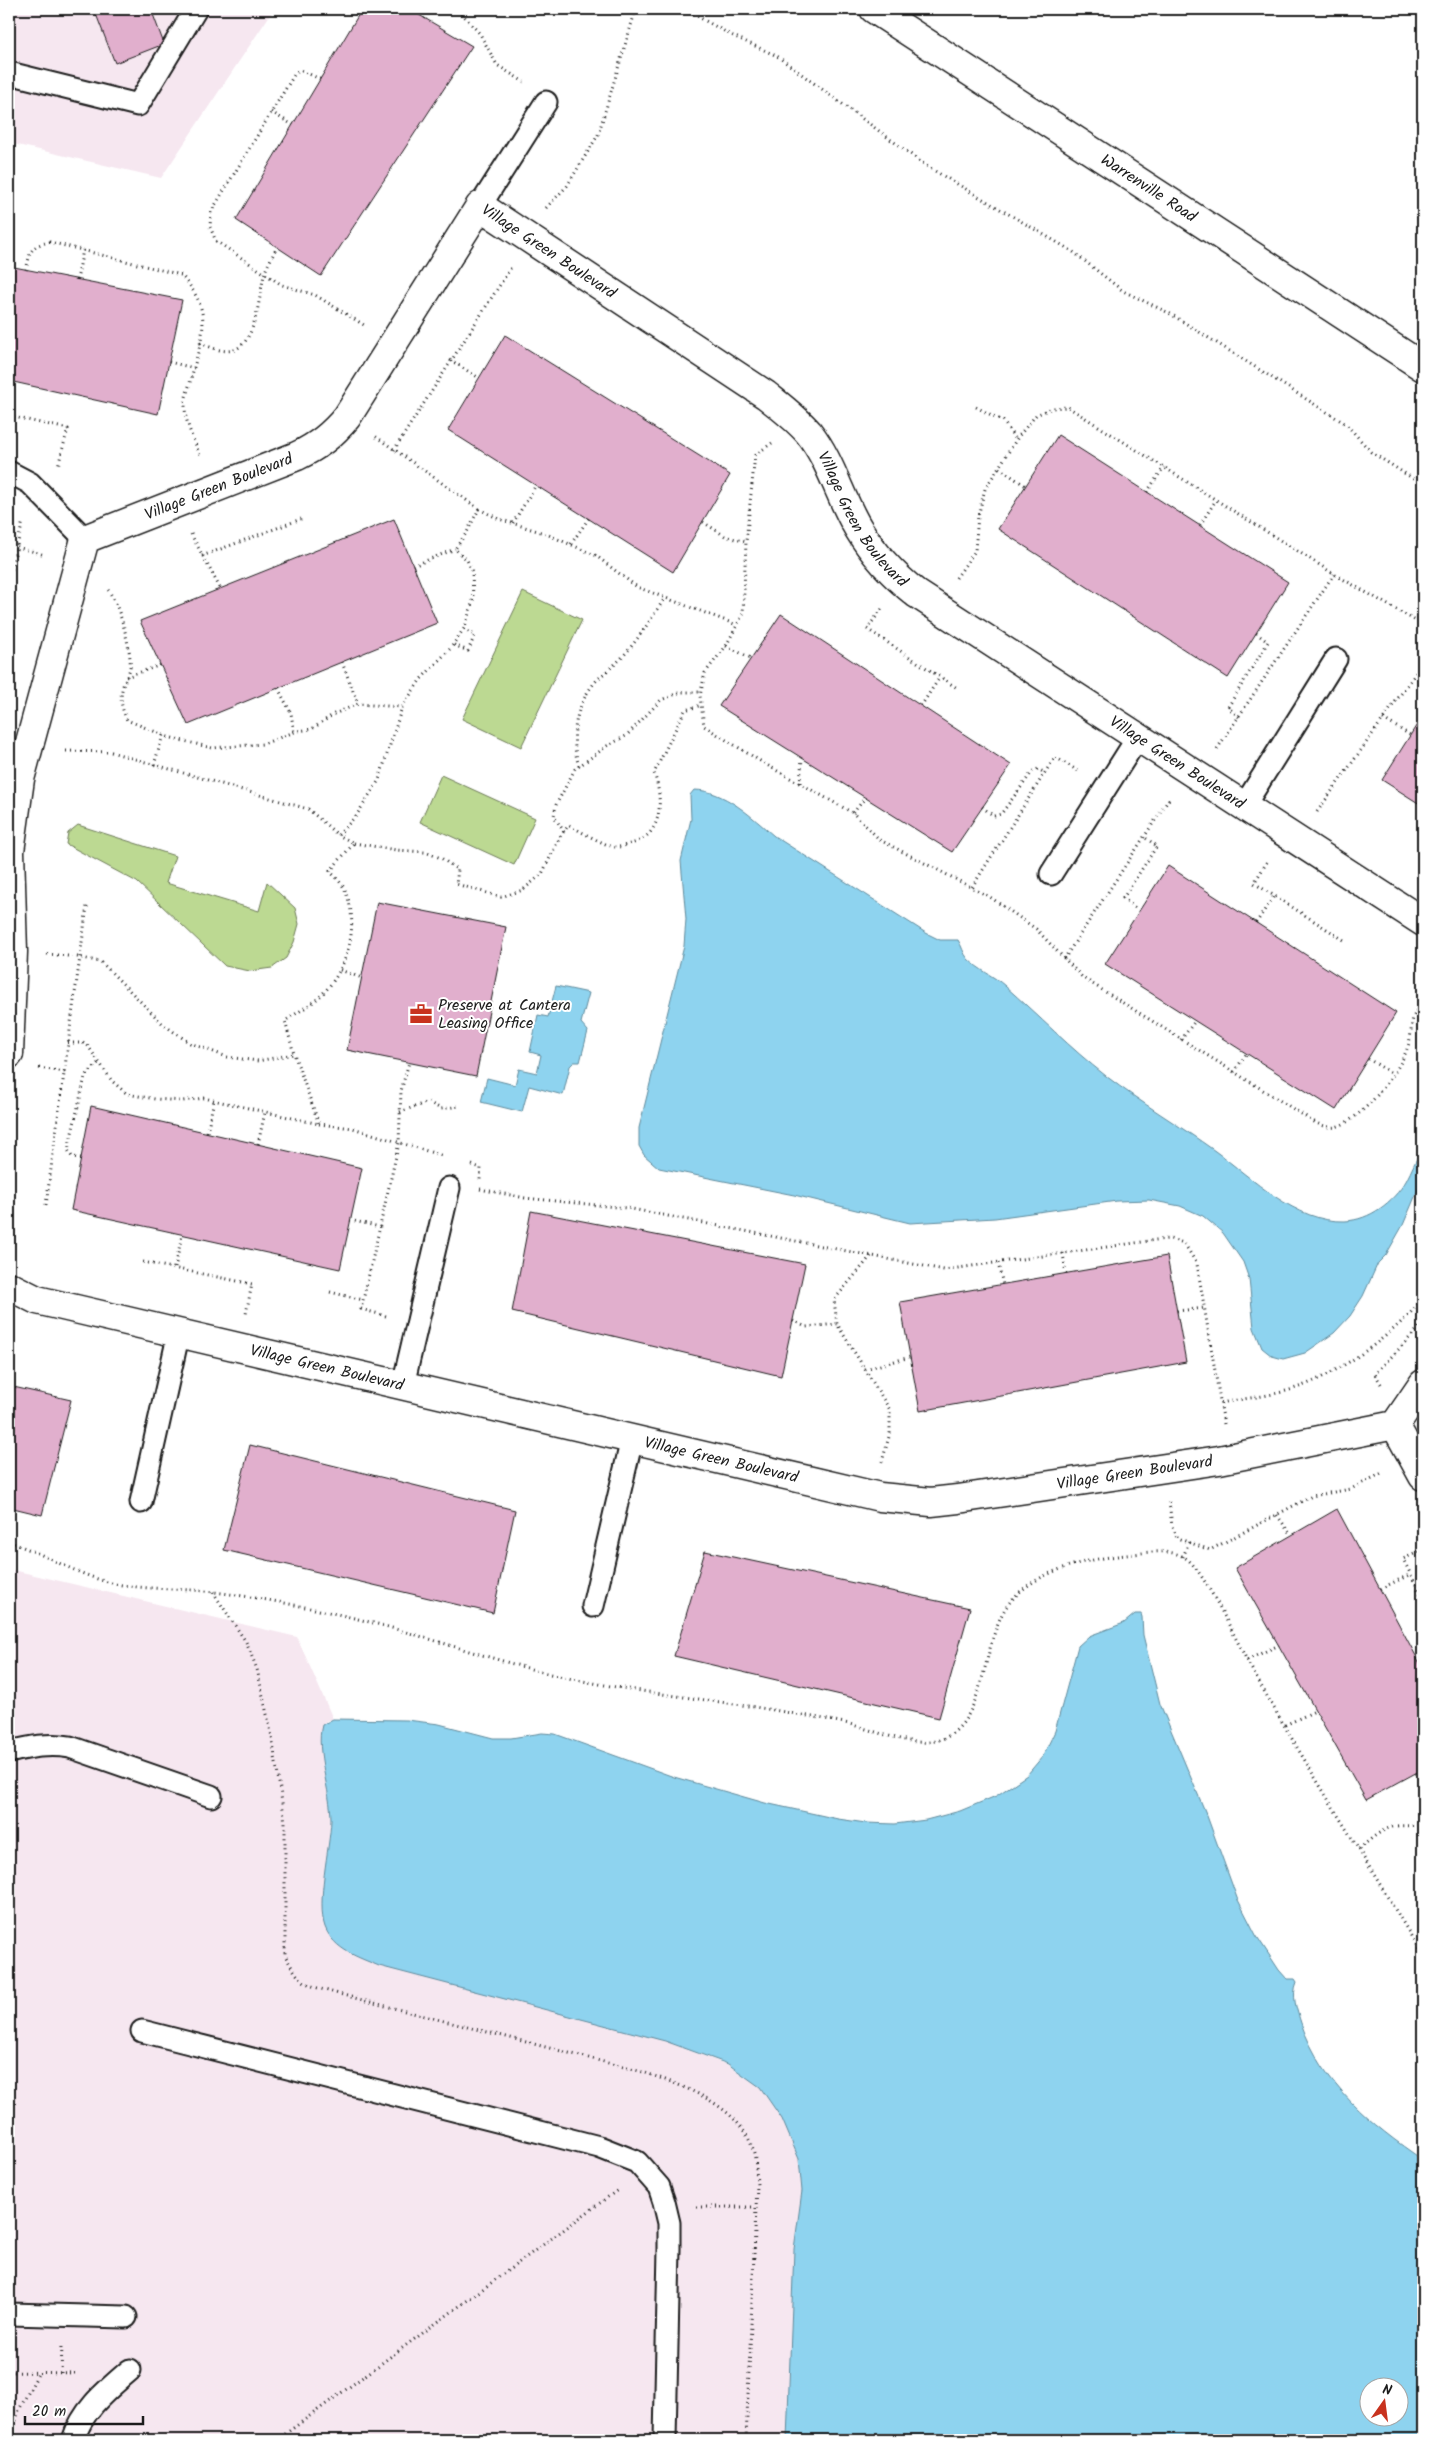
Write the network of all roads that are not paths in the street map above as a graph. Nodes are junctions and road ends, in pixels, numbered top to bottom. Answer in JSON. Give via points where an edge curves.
{"nodes":[{"id":1,"x":196,"y":9,"type":"edge"},
{"id":2,"x":874,"y":9,"type":"edge"},
{"id":3,"x":9,"y":74,"type":"edge"},
{"id":4,"x":546,"y":102,"type":"dead end"},
{"id":5,"x":480,"y":206,"type":"junction"},
{"id":6,"x":1423,"y":367,"type":"edge"},
{"id":7,"x":9,"y":472,"type":"edge"},
{"id":8,"x":86,"y":539,"type":"junction"},
{"id":9,"x":1336,"y":658,"type":"dead end"},
{"id":10,"x":1138,"y":737,"type":"junction"},
{"id":11,"x":1244,"y":806,"type":"junction"},
{"id":12,"x":1051,"y":874,"type":"dead end"},
{"id":13,"x":1423,"y":922,"type":"edge"},
{"id":14,"x":9,"y":1054,"type":"edge"},
{"id":15,"x":449,"y":1188,"type":"road end"},
{"id":16,"x":9,"y":1286,"type":"edge"},
{"id":17,"x":179,"y":1332,"type":"junction"},
{"id":18,"x":1423,"y":1384,"type":"edge"},
{"id":19,"x":403,"y":1385,"type":"junction"},
{"id":20,"x":1395,"y":1425,"type":"junction"},
{"id":21,"x":632,"y":1439,"type":"junction"},
{"id":22,"x":1423,"y":1476,"type":"edge"},
{"id":23,"x":141,"y":1502,"type":"dead end"},
{"id":24,"x":593,"y":1606,"type":"dead end"},
{"id":25,"x":9,"y":1752,"type":"edge"},
{"id":26,"x":211,"y":1796,"type":"dead end"},
{"id":27,"x":142,"y":2032,"type":"dead end"},
{"id":28,"x":9,"y":2314,"type":"edge"},
{"id":29,"x":126,"y":2316,"type":"dead end"},
{"id":30,"x":130,"y":2370,"type":"dead end"},
{"id":31,"x":73,"y":2440,"type":"edge"},
{"id":32,"x":665,"y":2440,"type":"edge"}],
"edges":[{"from":1,"to":3,"type":"lane","via":[[138,105]]},
{"from":2,"to":6,"type":"street","name":"Warrenville Road"},
{"from":4,"to":5,"type":"lane"},
{"from":5,"to":8,"type":"street","name":"Village Green Boulevard","via":[[346,417],[320,445]]},
{"from":5,"to":10,"type":"street","name":"Village Green Boulevard","via":[[766,394],[810,434],[858,527],[891,572],[917,594]]},
{"from":7,"to":8,"type":"lane","via":[[30,484]]},
{"from":8,"to":14,"type":"street","via":[[13,814]]},
{"from":9,"to":11,"type":"lane"},
{"from":10,"to":11,"type":"street","name":"Village Green Boulevard"},
{"from":10,"to":12,"type":"lane"},
{"from":11,"to":13,"type":"street","name":"Village Green Boulevard"},
{"from":15,"to":19,"type":"lane"},
{"from":16,"to":17,"type":"street","name":"Village Green Boulevard","via":[[37,1300]]},
{"from":17,"to":19,"type":"street","name":"Village Green Boulevard"},
{"from":17,"to":23,"type":"lane"},
{"from":18,"to":20,"type":"street"},
{"from":19,"to":21,"type":"street","name":"Village Green Boulevard"},
{"from":20,"to":21,"type":"street","name":"Village Green Boulevard","via":[[1219,1460],[931,1502],[880,1497]]},
{"from":20,"to":22,"type":"street"},
{"from":21,"to":24,"type":"lane"},
{"from":25,"to":26,"type":"lane","via":[[36,1746],[70,1747]]},
{"from":27,"to":32,"type":"lane","via":[[598,2147],[637,2162],[659,2187],[669,2223]]},
{"from":28,"to":29,"type":"lane"},
{"from":30,"to":31,"type":"lane","via":[[91,2405]]}]}
